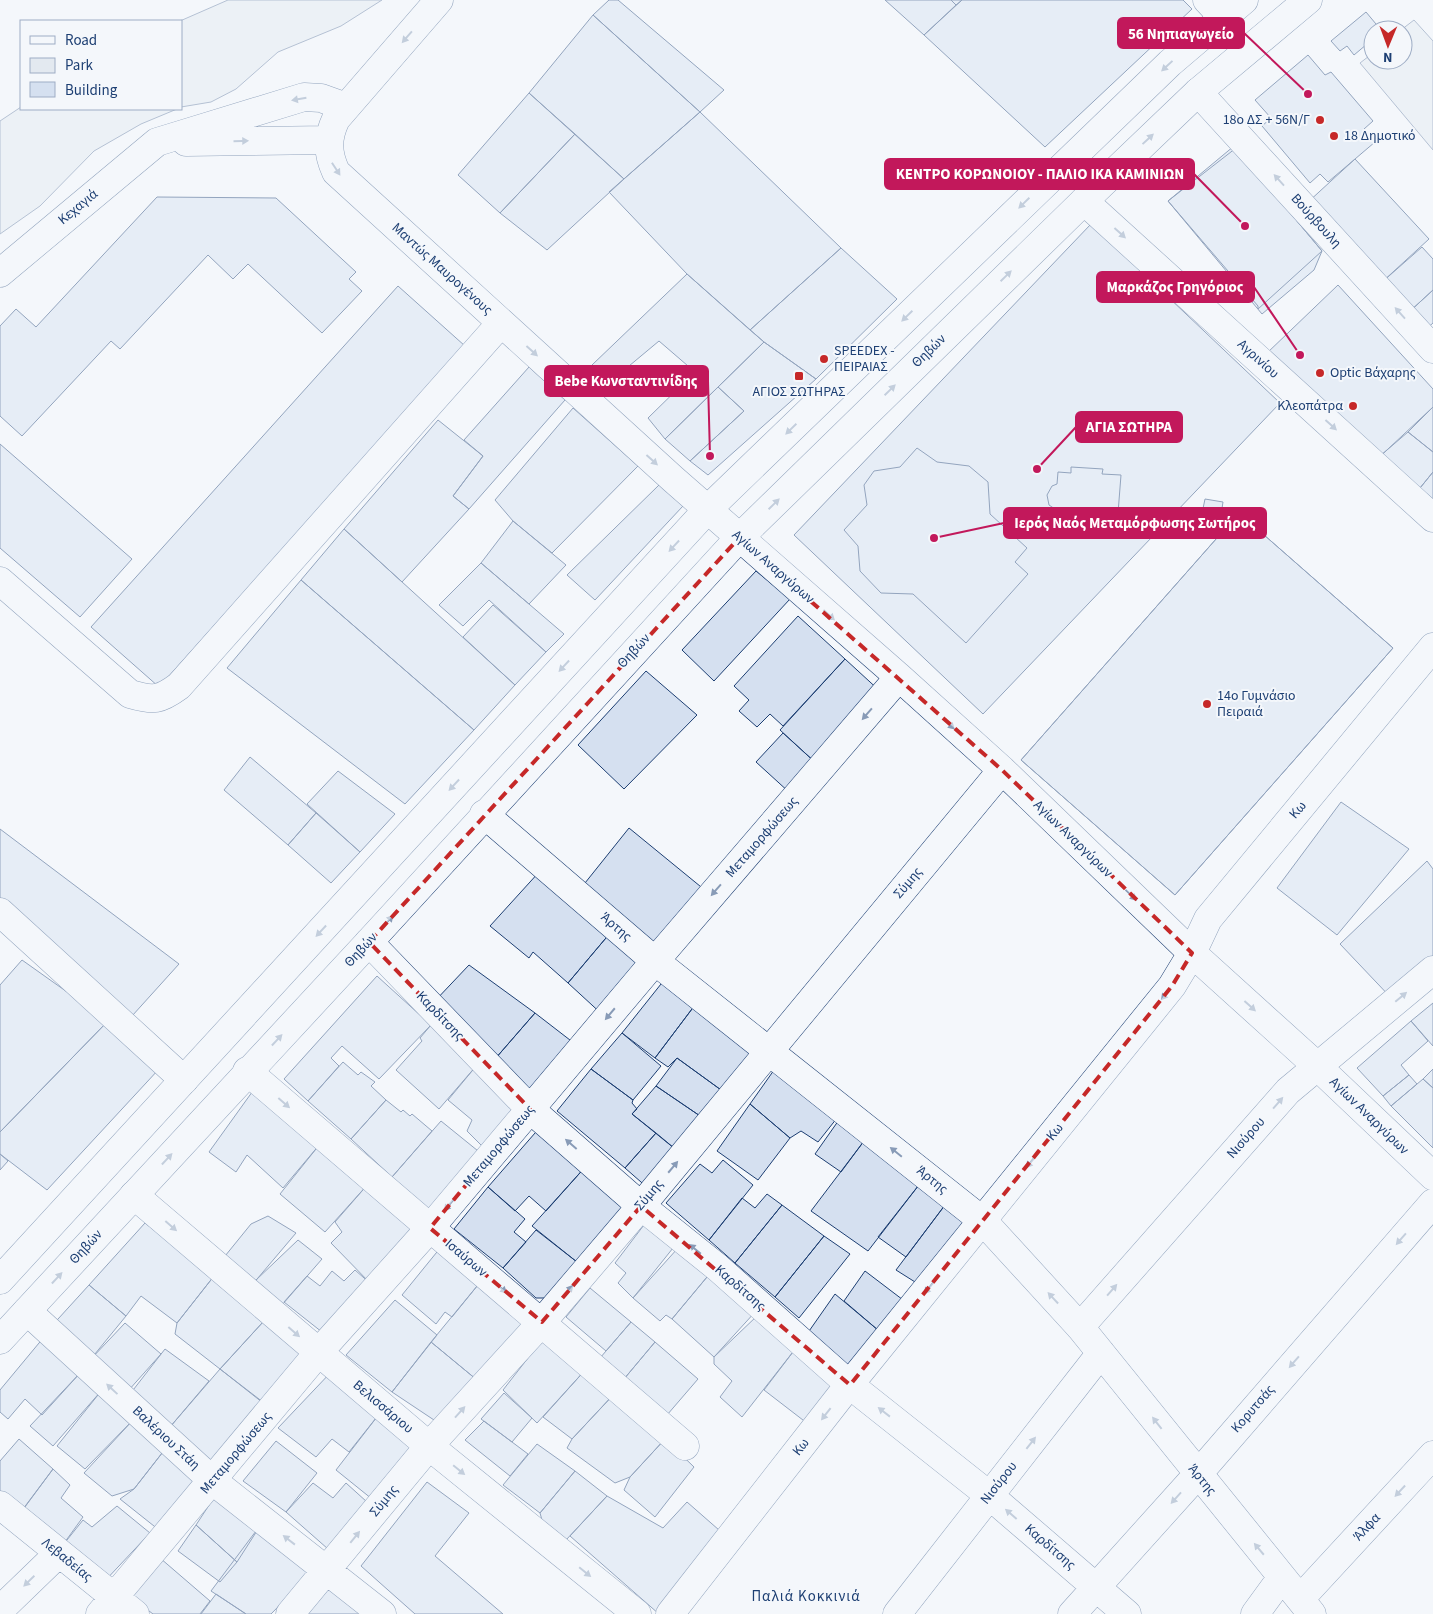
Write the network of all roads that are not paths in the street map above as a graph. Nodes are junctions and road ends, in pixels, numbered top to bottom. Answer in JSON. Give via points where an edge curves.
{"nodes":[{"id":1,"x":439,"y":0,"type":"edge"},
{"id":2,"x":1244,"y":0,"type":"edge"},
{"id":3,"x":1308,"y":0,"type":"edge"},
{"id":4,"x":1215,"y":9,"type":"edge"},
{"id":5,"x":1198,"y":92,"type":"junction"},
{"id":6,"x":346,"y":107,"type":"junction"},
{"id":7,"x":328,"y":140,"type":"junction"},
{"id":8,"x":157,"y":142,"type":"junction"},
{"id":9,"x":1084,"y":200,"type":"junction"},
{"id":10,"x":0,"y":272,"type":"edge"},
{"id":11,"x":501,"y":323,"type":"junction"},
{"id":12,"x":1433,"y":349,"type":"edge"},
{"id":13,"x":707,"y":510,"type":"junction"},
{"id":14,"x":1433,"y":518,"type":"edge"},
{"id":15,"x":739,"y":538,"type":"junction"},
{"id":16,"x":0,"y":581,"type":"edge"},
{"id":17,"x":1433,"y":647,"type":"edge"},
{"id":18,"x":899,"y":677,"type":"junction"},
{"id":19,"x":1002,"y":770,"type":"junction"},
{"id":20,"x":484,"y":814,"type":"junction"},
{"id":21,"x":0,"y":912,"type":"edge"},
{"id":22,"x":369,"y":942,"type":"junction"},
{"id":23,"x":1192,"y":953,"type":"junction"},
{"id":24,"x":655,"y":961,"type":"junction"},
{"id":25,"x":1433,"y":970,"type":"edge"},
{"id":26,"x":769,"y":1050,"type":"junction"},
{"id":27,"x":1317,"y":1066,"type":"junction"},
{"id":28,"x":247,"y":1071,"type":"junction"},
{"id":29,"x":184,"y":1080,"type":"junction"},
{"id":30,"x":530,"y":1109,"type":"junction"},
{"id":31,"x":1433,"y":1176,"type":"edge"},
{"id":32,"x":134,"y":1195,"type":"junction"},
{"id":33,"x":1433,"y":1203,"type":"edge"},
{"id":34,"x":641,"y":1206,"type":"junction"},
{"id":35,"x":983,"y":1221,"type":"junction"},
{"id":36,"x":430,"y":1228,"type":"junction"},
{"id":37,"x":0,"y":1280,"type":"edge"},
{"id":38,"x":27,"y":1310,"type":"junction"},
{"id":39,"x":542,"y":1322,"type":"junction"},
{"id":40,"x":1080,"y":1327,"type":"junction"},
{"id":41,"x":0,"y":1340,"type":"edge"},
{"id":42,"x":318,"y":1353,"type":"junction"},
{"id":43,"x":1101,"y":1353,"type":"junction"},
{"id":44,"x":850,"y":1385,"type":"junction"},
{"id":45,"x":430,"y":1446,"type":"junction"},
{"id":46,"x":685,"y":1446,"type":"dead end"},
{"id":47,"x":1433,"y":1455,"type":"edge"},
{"id":48,"x":1198,"y":1474,"type":"junction"},
{"id":49,"x":213,"y":1481,"type":"junction"},
{"id":50,"x":990,"y":1496,"type":"junction"},
{"id":51,"x":0,"y":1505,"type":"edge"},
{"id":52,"x":59,"y":1553,"type":"junction"},
{"id":53,"x":328,"y":1570,"type":"junction"},
{"id":54,"x":1282,"y":1577,"type":"junction"},
{"id":55,"x":1096,"y":1587,"type":"junction"},
{"id":56,"x":107,"y":1605,"type":"edge"},
{"id":57,"x":1306,"y":1607,"type":"edge"},
{"id":58,"x":0,"y":1610,"type":"edge"},
{"id":59,"x":135,"y":1614,"type":"edge"},
{"id":60,"x":290,"y":1614,"type":"edge"},
{"id":61,"x":382,"y":1614,"type":"edge"},
{"id":62,"x":637,"y":1614,"type":"edge"},
{"id":63,"x":670,"y":1614,"type":"edge"},
{"id":64,"x":897,"y":1614,"type":"edge"},
{"id":65,"x":1072,"y":1614,"type":"edge"},
{"id":66,"x":1127,"y":1614,"type":"edge"},
{"id":67,"x":1255,"y":1614,"type":"edge"}],
"edges":[{"from":1,"to":6,"type":"street","one_way":true},
{"from":2,"to":4,"type":"street"},
{"from":3,"to":5,"type":"street","name":"Θηβών"},
{"from":4,"to":13,"type":"street","one_way":true,"via":[[1162,69]]},
{"from":9,"to":5,"type":"street","name":"Θηβών","one_way":true},
{"from":12,"to":5,"type":"street","name":"Βούρβουλη","one_way":true},
{"from":6,"to":7,"type":"street","via":[[336,118]]},
{"from":6,"to":8,"type":"street","name":"Κεχαγιά","one_way":true,"via":[[321,98],[304,97]]},
{"from":8,"to":7,"type":"street","one_way":true},
{"from":7,"to":11,"type":"street","name":"Μαντώς Μαυρογένους","one_way":true,"via":[[330,160],[336,172]]},
{"from":8,"to":10,"type":"street","name":"Κεχαγιά"},
{"from":9,"to":14,"type":"street","name":"Αγρινίου","one_way":true},
{"from":15,"to":9,"type":"street","name":"Θηβών","one_way":true},
{"from":11,"to":13,"type":"street","name":"Μαντώς Μαυρογένους","one_way":true},
{"from":11,"to":16,"type":"street","via":[[179,686],[166,696],[147,699],[130,694]]},
{"from":13,"to":15,"type":"street","name":"Αγίων Αναργύρων"},
{"from":13,"to":29,"type":"street","one_way":true},
{"from":15,"to":18,"type":"street","name":"Αγίων Αναργύρων","one_way":true},
{"from":15,"to":20,"type":"street","name":"Θηβών"},
{"from":17,"to":23,"type":"street","name":"Κω","via":[[1208,918]]},
{"from":18,"to":19,"type":"street","name":"Αγίων Αναργύρων","one_way":true},
{"from":18,"to":24,"type":"street","name":"Μεταμορφώσεως","one_way":true},
{"from":19,"to":23,"type":"street","name":"Αγίων Αναργύρων","one_way":true},
{"from":19,"to":26,"type":"street","name":"Σύμης"},
{"from":22,"to":20,"type":"street","name":"Θηβών","one_way":true},
{"from":20,"to":24,"type":"street","name":"Άρτης"},
{"from":21,"to":29,"type":"street"},
{"from":28,"to":22,"type":"street","name":"Θηβών","one_way":true},
{"from":22,"to":30,"type":"street","name":"Καρδίτσης"},
{"from":23,"to":27,"type":"street","name":"Αγίων Αναργύρων","one_way":true},
{"from":23,"to":35,"type":"street","name":"Κω","one_way":true,"via":[[1172,986]]},
{"from":24,"to":26,"type":"street","name":"Άρτης"},
{"from":24,"to":30,"type":"street","name":"Μεταμορφώσεως","one_way":true},
{"from":27,"to":25,"type":"street","name":"Νισύρου","one_way":true},
{"from":34,"to":26,"type":"street","name":"Σύμης","one_way":true},
{"from":35,"to":26,"type":"street","name":"Άρτης","one_way":true},
{"from":27,"to":31,"type":"street","name":"Αγίων Αναργύρων"},
{"from":40,"to":27,"type":"street","name":"Νισύρου","one_way":true,"via":[[1288,1091]]},
{"from":32,"to":28,"type":"street","name":"Θηβών","one_way":true},
{"from":28,"to":36,"type":"street","name":"Ισαύρων","one_way":true},
{"from":29,"to":37,"type":"street"},
{"from":34,"to":30,"type":"street","name":"Καρδίτσης","one_way":true},
{"from":30,"to":36,"type":"street","name":"Μεταμορφώσεως","one_way":true},
{"from":38,"to":32,"type":"street","name":"Θηβών","one_way":true},
{"from":32,"to":42,"type":"street","name":"Βελισσάριου","one_way":true},
{"from":33,"to":48,"type":"street","name":"Κορυτσάς","one_way":true},
{"from":39,"to":34,"type":"street","name":"Σύμης","one_way":true},
{"from":44,"to":34,"type":"street","name":"Καρδίτσης","one_way":true,"via":[[717,1267]]},
{"from":40,"to":35,"type":"street","name":"Άρτης","one_way":true},
{"from":35,"to":44,"type":"street","name":"Κω","one_way":true},
{"from":36,"to":39,"type":"street","name":"Ισαύρων","one_way":true},
{"from":36,"to":42,"type":"street","name":"Μεταμορφώσεως"},
{"from":38,"to":41,"type":"street","name":"Θηβών"},
{"from":49,"to":38,"type":"street","name":"Βαλέριου Στάη","one_way":true},
{"from":45,"to":39,"type":"street","name":"Σύμης","one_way":true},
{"from":39,"to":46,"type":"street","name":"Ισαύρων"},
{"from":40,"to":43,"type":"street","name":"Άρτης"},
{"from":42,"to":45,"type":"street","name":"Βελισσάριου"},
{"from":42,"to":49,"type":"street","name":"Μεταμορφώσεως"},
{"from":48,"to":43,"type":"street","name":"Άρτης","one_way":true},
{"from":50,"to":43,"type":"street","name":"Νισύρου","one_way":true},
{"from":50,"to":44,"type":"street","name":"Καρδίτσης","one_way":true},
{"from":44,"to":63,"type":"street","name":"Κω","one_way":true},
{"from":53,"to":45,"type":"street","name":"Σύμης","one_way":true},
{"from":45,"to":62,"type":"street","name":"Βελισσάριου","one_way":true},
{"from":47,"to":57,"type":"street","name":"Άλφα","one_way":true},
{"from":54,"to":48,"type":"street","name":"Άρτης","one_way":true},
{"from":48,"to":55,"type":"street","name":"Κορυτσάς","one_way":true},
{"from":53,"to":49,"type":"street","name":"Βαλέριου Στάη","one_way":true},
{"from":49,"to":56,"type":"street","name":"Μεταμορφώσεως"},
{"from":55,"to":50,"type":"street","name":"Καρδίτσης","one_way":true},
{"from":50,"to":64,"type":"street","name":"Νισύρου"},
{"from":51,"to":52,"type":"street","name":"Λεβαδείας"},
{"from":52,"to":56,"type":"street","name":"Λεβαδείας"},
{"from":52,"to":58,"type":"street","one_way":true},
{"from":53,"to":60,"type":"street","name":"Σύμης"},
{"from":53,"to":61,"type":"street","name":"Βαλέριου Στάη"},
{"from":54,"to":57,"type":"street","name":"Άρτης"},
{"from":54,"to":67,"type":"street"},
{"from":55,"to":65,"type":"street","name":"Κορυτσάς"},
{"from":55,"to":66,"type":"street","name":"Καρδίτσης"},
{"from":56,"to":59,"type":"street","name":"Λεβαδείας"}]}
